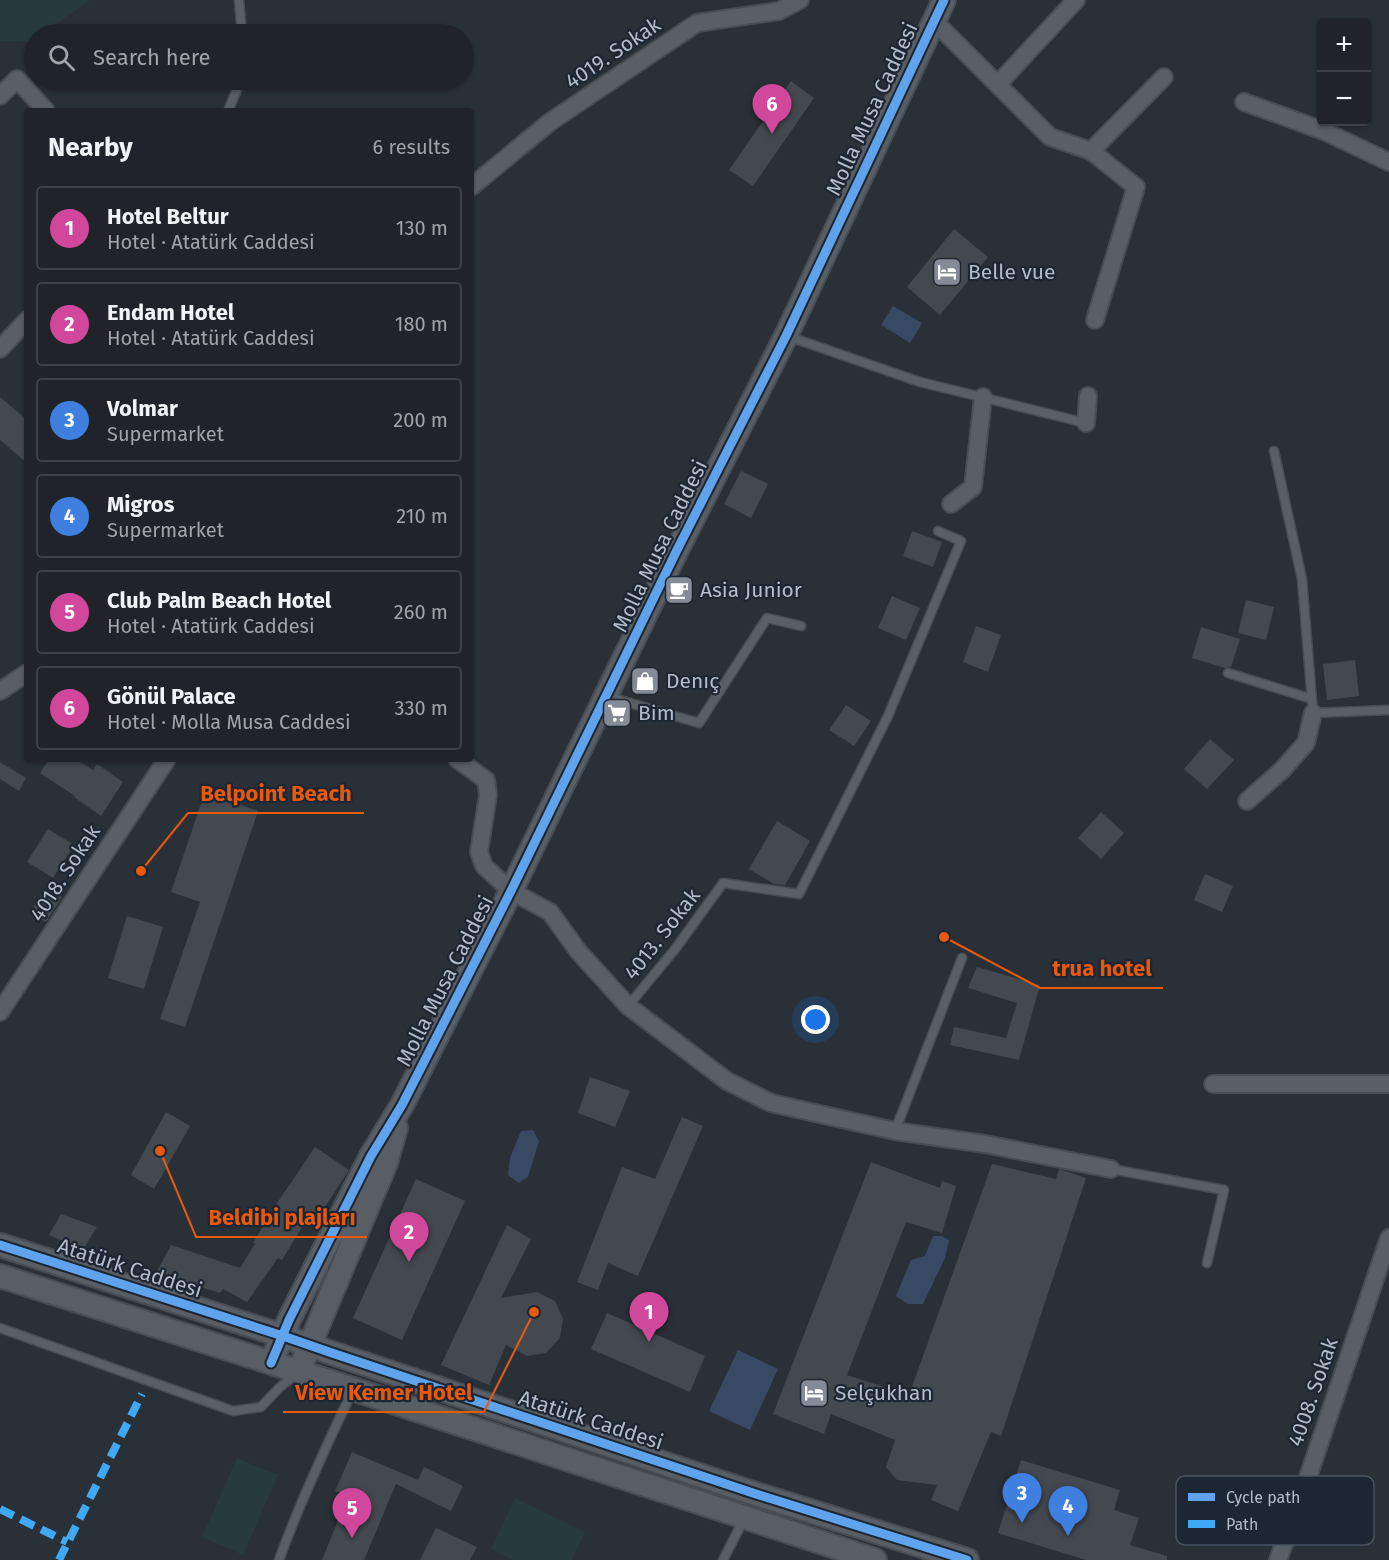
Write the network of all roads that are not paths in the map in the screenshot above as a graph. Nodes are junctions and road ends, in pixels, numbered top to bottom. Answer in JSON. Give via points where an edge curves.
{"nodes":[{"id":1,"x":239,"y":0,"type":"edge"},
{"id":2,"x":800,"y":0,"type":"edge"},
{"id":3,"x":944,"y":0,"type":"edge"},
{"id":4,"x":1076,"y":0,"type":"edge"},
{"id":5,"x":934,"y":21,"type":"junction"},
{"id":6,"x":241,"y":24,"type":"edge"},
{"id":7,"x":1164,"y":77,"type":"dead end"},
{"id":8,"x":998,"y":84,"type":"junction"},
{"id":9,"x":24,"y":88,"type":"edge"},
{"id":10,"x":26,"y":90,"type":"edge"},
{"id":11,"x":237,"y":90,"type":"edge"},
{"id":12,"x":0,"y":96,"type":"edge"},
{"id":13,"x":1244,"y":102,"type":"dead end"},
{"id":14,"x":43,"y":108,"type":"edge"},
{"id":15,"x":229,"y":108,"type":"edge"},
{"id":16,"x":1091,"y":151,"type":"junction"},
{"id":17,"x":1389,"y":162,"type":"edge"},
{"id":18,"x":474,"y":185,"type":"edge"},
{"id":19,"x":1095,"y":320,"type":"dead end"},
{"id":20,"x":24,"y":323,"type":"edge"},
{"id":21,"x":786,"y":336,"type":"junction"},
{"id":22,"x":0,"y":349,"type":"edge"},
{"id":23,"x":1088,"y":396,"type":"dead end"},
{"id":24,"x":983,"y":397,"type":"junction"},
{"id":25,"x":1086,"y":423,"type":"joint"},
{"id":26,"x":1274,"y":451,"type":"dead end"},
{"id":27,"x":951,"y":504,"type":"dead end"},
{"id":28,"x":938,"y":531,"type":"dead end"},
{"id":29,"x":801,"y":626,"type":"dead end"},
{"id":30,"x":1228,"y":673,"type":"dead end"},
{"id":31,"x":24,"y":675,"type":"edge"},
{"id":32,"x":0,"y":691,"type":"edge"},
{"id":33,"x":606,"y":696,"type":"junction"},
{"id":34,"x":1313,"y":706,"type":"junction"},
{"id":35,"x":1389,"y":710,"type":"edge"},
{"id":36,"x":165,"y":762,"type":"edge"},
{"id":37,"x":461,"y":762,"type":"edge"},
{"id":38,"x":1247,"y":801,"type":"dead end"},
{"id":39,"x":511,"y":891,"type":"junction"},
{"id":40,"x":962,"y":958,"type":"dead end"},
{"id":41,"x":628,"y":1006,"type":"junction"},
{"id":42,"x":0,"y":1012,"type":"edge"},
{"id":43,"x":1213,"y":1084,"type":"dead end"},
{"id":44,"x":1389,"y":1084,"type":"edge"},
{"id":45,"x":402,"y":1105,"type":"junction"},
{"id":46,"x":895,"y":1131,"type":"junction"},
{"id":47,"x":1111,"y":1169,"type":"joint"},
{"id":48,"x":1389,"y":1238,"type":"edge"},
{"id":49,"x":0,"y":1245,"type":"edge"},
{"id":50,"x":1207,"y":1263,"type":"dead end"},
{"id":51,"x":0,"y":1276,"type":"edge"},
{"id":52,"x":0,"y":1328,"type":"edge"},
{"id":53,"x":283,"y":1336,"type":"junction"},
{"id":54,"x":309,"y":1346,"type":"junction"},
{"id":55,"x":299,"y":1372,"type":"junction"},
{"id":56,"x":275,"y":1375,"type":"junction"},
{"id":57,"x":353,"y":1390,"type":"junction"},
{"id":58,"x":1308,"y":1476,"type":"edge"},
{"id":59,"x":744,"y":1518,"type":"junction"},
{"id":60,"x":1284,"y":1545,"type":"edge"},
{"id":61,"x":279,"y":1560,"type":"edge"},
{"id":62,"x":723,"y":1560,"type":"edge"},
{"id":63,"x":875,"y":1560,"type":"edge"},
{"id":64,"x":967,"y":1560,"type":"edge"},
{"id":65,"x":1278,"y":1560,"type":"edge"}],
"edges":[{"from":1,"to":6,"type":"lane"},
{"from":2,"to":18,"type":"street","name":"4019. Sokak","via":[[779,11],[697,23],[550,123]]},
{"from":3,"to":5,"type":"street","name":"Molla Musa Caddesi"},
{"from":4,"to":8,"type":"street"},
{"from":5,"to":8,"type":"street"},
{"from":5,"to":21,"type":"street","name":"Molla Musa Caddesi"},
{"from":7,"to":16,"type":"street"},
{"from":8,"to":16,"type":"street","via":[[1050,137]]},
{"from":9,"to":12,"type":"street","via":[[16,80]]},
{"from":10,"to":14,"type":"street"},
{"from":11,"to":15,"type":"lane"},
{"from":13,"to":17,"type":"street","via":[[1324,131]]},
{"from":16,"to":19,"type":"street","via":[[1136,188]]},
{"from":20,"to":22,"type":"street"},
{"from":21,"to":24,"type":"lane","via":[[920,382]]},
{"from":21,"to":33,"type":"street","name":"Molla Musa Caddesi"},
{"from":23,"to":25,"type":"street"},
{"from":24,"to":25,"type":"lane"},
{"from":24,"to":27,"type":"street","via":[[973,488]]},
{"from":26,"to":34,"type":"lane","via":[[1302,579]]},
{"from":28,"to":41,"type":"lane","name":"4013. Sokak","via":[[961,541],[888,716],[799,894],[723,883]]},
{"from":29,"to":33,"type":"lane","via":[[767,618],[699,723]]},
{"from":30,"to":34,"type":"lane"},
{"from":31,"to":32,"type":"street"},
{"from":33,"to":39,"type":"street","name":"Molla Musa Caddesi"},
{"from":34,"to":35,"type":"lane"},
{"from":34,"to":38,"type":"street","via":[[1306,743]]},
{"from":36,"to":42,"type":"street","name":"4018. Sokak"},
{"from":37,"to":39,"type":"street","via":[[486,780],[488,795],[479,852],[484,866]]},
{"from":39,"to":41,"type":"street","via":[[550,912],[578,951]]},
{"from":39,"to":45,"type":"street","name":"Molla Musa Caddesi"},
{"from":40,"to":46,"type":"lane"},
{"from":41,"to":46,"type":"street","via":[[727,1081],[771,1103]]},
{"from":43,"to":44,"type":"street"},
{"from":45,"to":53,"type":"street","via":[[371,1155]]},
{"from":45,"to":54,"type":"street","via":[[386,1162]]},
{"from":46,"to":47,"type":"street"},
{"from":47,"to":50,"type":"lane","via":[[1224,1190]]},
{"from":48,"to":58,"type":"street","name":"4008. Sokak"},
{"from":49,"to":53,"type":"street","name":"Atatürk Caddesi"},
{"from":51,"to":56,"type":"street"},
{"from":52,"to":56,"type":"lane","via":[[233,1411],[261,1407]]},
{"from":53,"to":54,"type":"street","name":"Atatürk Caddesi"},
{"from":53,"to":56,"type":"street"},
{"from":54,"to":55,"type":"street"},
{"from":54,"to":64,"type":"street","name":"Atatürk Caddesi"},
{"from":55,"to":56,"type":"street"},
{"from":55,"to":57,"type":"street"},
{"from":57,"to":59,"type":"street"},
{"from":57,"to":61,"type":"lane"},
{"from":59,"to":62,"type":"lane"},
{"from":59,"to":63,"type":"street"},
{"from":60,"to":65,"type":"street","name":"4008. Sokak"}]}
